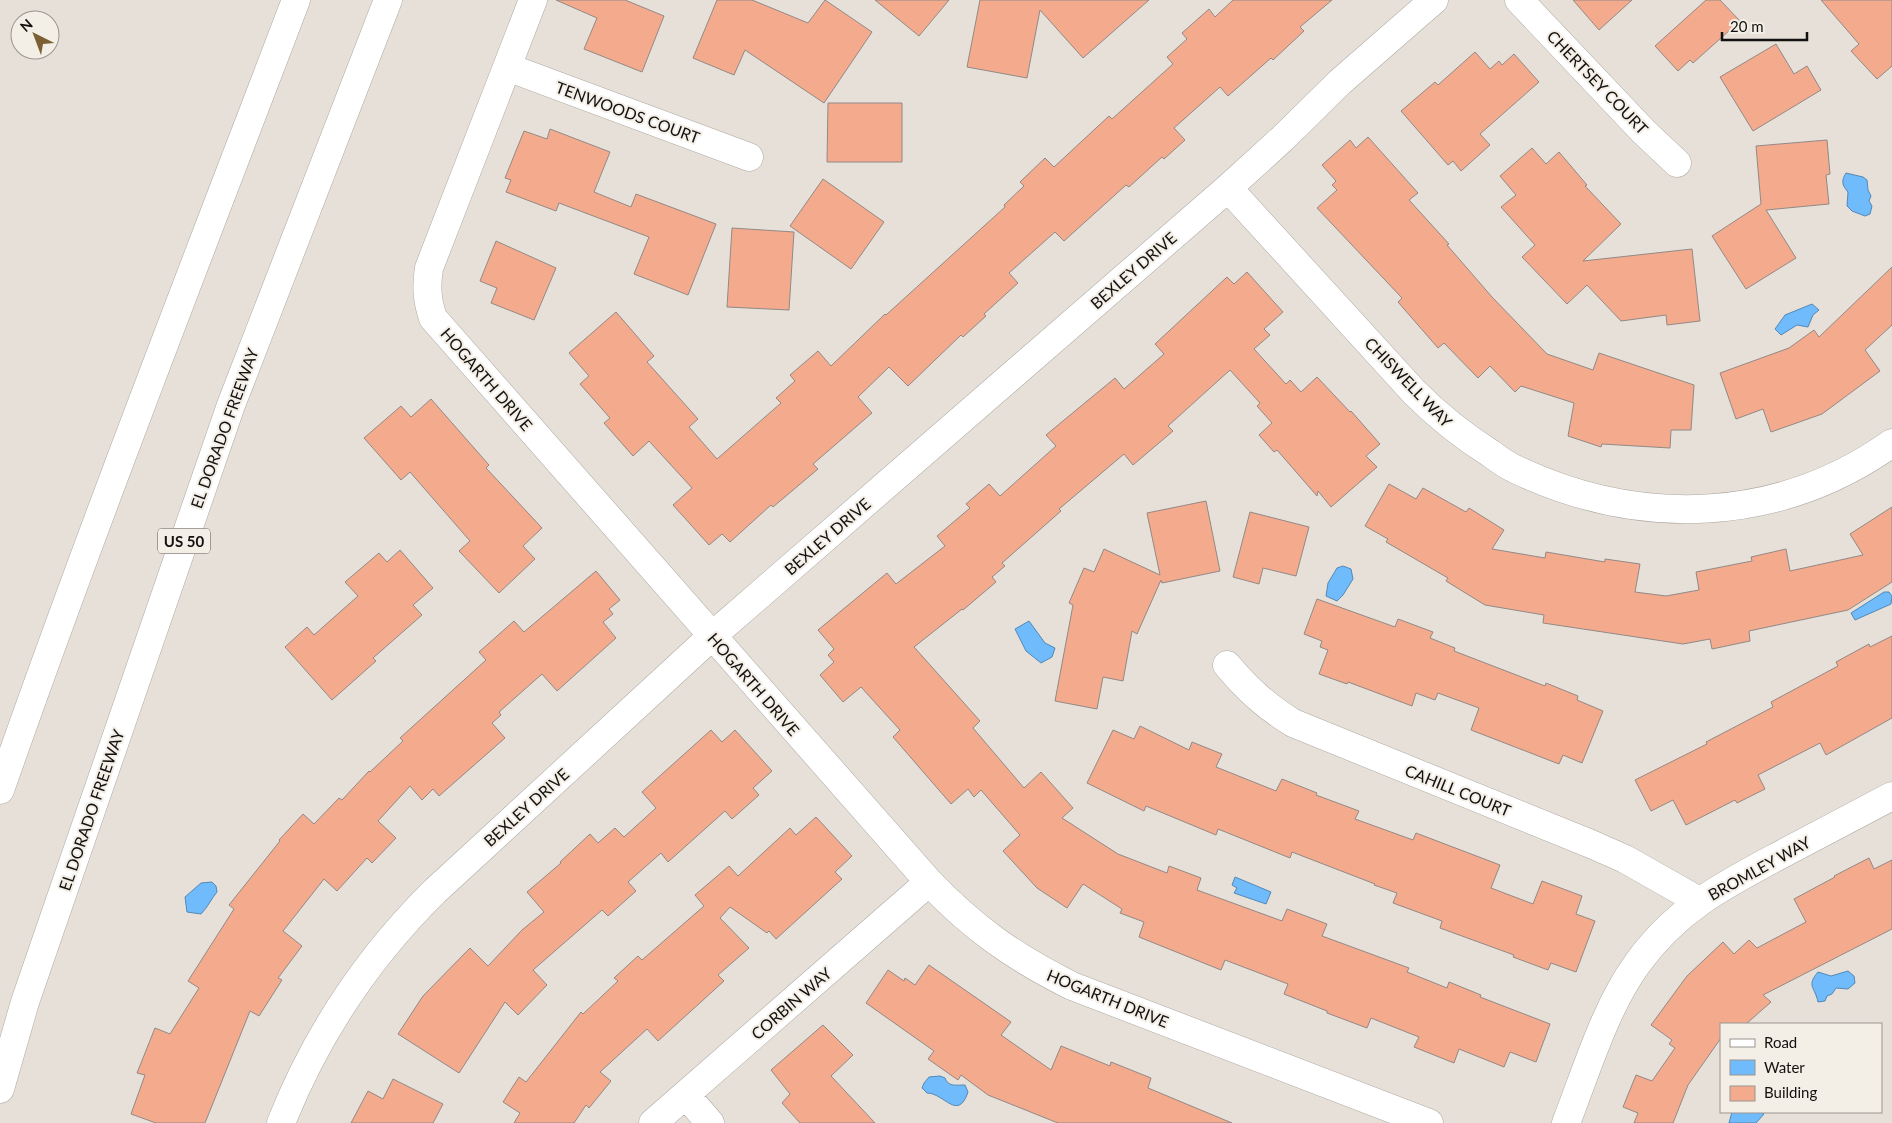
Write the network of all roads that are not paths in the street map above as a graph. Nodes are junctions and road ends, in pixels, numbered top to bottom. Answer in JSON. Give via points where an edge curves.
{"nodes":[{"id":1,"x":296,"y":0,"type":"edge"},
{"id":2,"x":388,"y":0,"type":"edge"},
{"id":3,"x":533,"y":0,"type":"edge"},
{"id":4,"x":1434,"y":0,"type":"edge"},
{"id":5,"x":1519,"y":0,"type":"edge"},
{"id":6,"x":507,"y":67,"type":"junction"},
{"id":7,"x":749,"y":157,"type":"dead end"},
{"id":8,"x":1677,"y":163,"type":"dead end"},
{"id":9,"x":1228,"y":188,"type":"junction"},
{"id":10,"x":1892,"y":443,"type":"edge"},
{"id":11,"x":712,"y":636,"type":"junction"},
{"id":12,"x":1227,"y":665,"type":"dead end"},
{"id":13,"x":0,"y":790,"type":"edge"},
{"id":14,"x":1892,"y":796,"type":"edge"},
{"id":15,"x":929,"y":882,"type":"junction"},
{"id":16,"x":1699,"y":901,"type":"junction"},
{"id":17,"x":0,"y":1089,"type":"edge"},
{"id":18,"x":686,"y":1095,"type":"junction"},
{"id":19,"x":282,"y":1123,"type":"edge"},
{"id":20,"x":653,"y":1123,"type":"edge"},
{"id":21,"x":710,"y":1123,"type":"edge"},
{"id":22,"x":1429,"y":1123,"type":"edge"},
{"id":23,"x":1566,"y":1123,"type":"edge"}],
"edges":[{"from":1,"to":13,"type":"main road"},
{"from":2,"to":17,"type":"main road","name":"EL DORADO FREEWAY","number":"US 50","via":[[231,406],[25,1002]]},
{"from":3,"to":6,"type":"main road","name":"HOGARTH DRIVE"},
{"from":4,"to":9,"type":"main road","name":"BEXLEY DRIVE","via":[[1340,82]]},
{"from":5,"to":8,"type":"main road","name":"CHERTSEY COURT"},
{"from":6,"to":7,"type":"main road","name":"TENWOODS COURT"},
{"from":6,"to":11,"type":"main road","name":"HOGARTH DRIVE","via":[[429,268],[426,286],[433,318]]},
{"from":9,"to":10,"type":"main road","name":"CHISWELL WAY","via":[[1437,414],[1461,435],[1514,469],[1573,493],[1611,503],[1667,509],[1730,507],[1792,493],[1822,482]]},
{"from":9,"to":11,"type":"main road","name":"BEXLEY DRIVE"},
{"from":11,"to":15,"type":"main road","name":"HOGARTH DRIVE"},
{"from":11,"to":19,"type":"main road","name":"BEXLEY DRIVE","via":[[410,915],[366,969],[327,1027],[295,1089]]},
{"from":12,"to":16,"type":"main road","name":"CAHILL COURT","via":[[1246,688],[1293,723],[1591,844],[1625,859]]},
{"from":14,"to":16,"type":"main road","name":"BROMLEY WAY"},
{"from":15,"to":18,"type":"main road","name":"CORBIN WAY"},
{"from":15,"to":22,"type":"main road","name":"HOGARTH DRIVE","via":[[958,912],[1008,951],[1072,986]]},
{"from":16,"to":23,"type":"main road","name":"BROMLEY WAY","via":[[1658,938],[1619,993]]},
{"from":18,"to":20,"type":"main road","name":"CORBIN WAY"},
{"from":18,"to":21,"type":"main road"}]}
